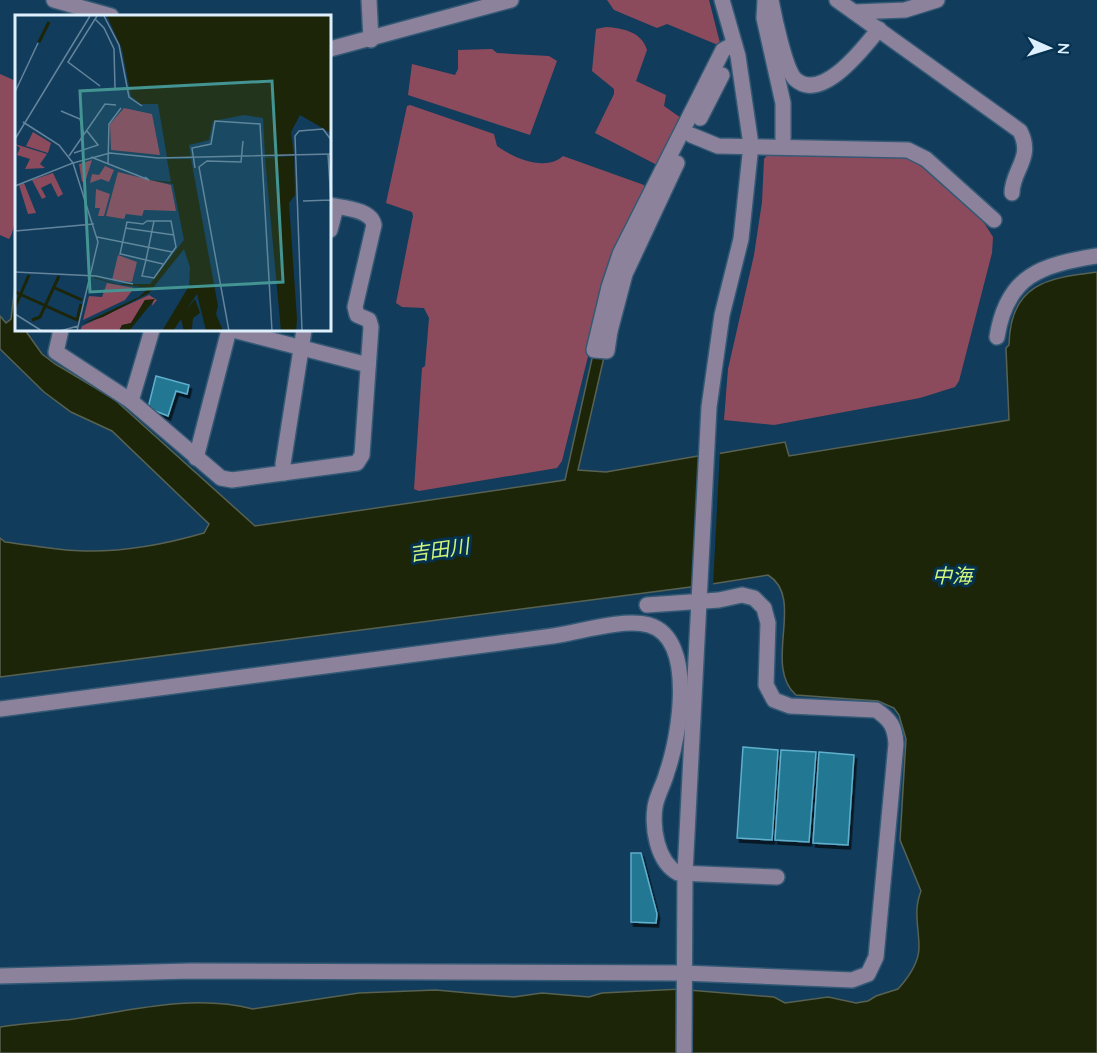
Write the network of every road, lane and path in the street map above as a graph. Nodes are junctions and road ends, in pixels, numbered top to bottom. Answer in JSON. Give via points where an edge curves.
{"nodes":[{"id":1,"x":54,"y":0,"type":"edge"},
{"id":2,"x":369,"y":0,"type":"edge"},
{"id":3,"x":511,"y":0,"type":"edge"},
{"id":4,"x":722,"y":0,"type":"edge"},
{"id":5,"x":765,"y":0,"type":"edge"},
{"id":6,"x":771,"y":0,"type":"edge"},
{"id":7,"x":837,"y":0,"type":"edge"},
{"id":8,"x":937,"y":0,"type":"edge"},
{"id":9,"x":84,"y":8,"type":"edge"},
{"id":10,"x":854,"y":12,"type":"junction"},
{"id":11,"x":108,"y":15,"type":"edge"},
{"id":12,"x":879,"y":30,"type":"junction"},
{"id":13,"x":371,"y":40,"type":"junction"},
{"id":14,"x":734,"y":44,"type":"junction"},
{"id":15,"x":332,"y":49,"type":"edge"},
{"id":16,"x":722,"y":75,"type":"dead end"},
{"id":17,"x":691,"y":135,"type":"junction"},
{"id":18,"x":751,"y":145,"type":"junction"},
{"id":19,"x":783,"y":146,"type":"junction"},
{"id":20,"x":660,"y":186,"type":"junction"},
{"id":21,"x":1012,"y":193,"type":"dead end"},
{"id":22,"x":333,"y":206,"type":"edge"},
{"id":23,"x":994,"y":220,"type":"dead end"},
{"id":24,"x":1097,"y":256,"type":"edge"},
{"id":25,"x":61,"y":332,"type":"edge"},
{"id":26,"x":151,"y":332,"type":"edge"},
{"id":27,"x":230,"y":332,"type":"edge"},
{"id":28,"x":239,"y":332,"type":"edge"},
{"id":29,"x":303,"y":332,"type":"edge"},
{"id":30,"x":997,"y":337,"type":"dead end"},
{"id":31,"x":299,"y":347,"type":"junction"},
{"id":32,"x":602,"y":351,"type":"dead end"},
{"id":33,"x":368,"y":365,"type":"junction"},
{"id":34,"x":131,"y":401,"type":"junction"},
{"id":35,"x":196,"y":458,"type":"junction"},
{"id":36,"x":284,"y":473,"type":"junction"},
{"id":37,"x":701,"y":596,"type":"junction"},
{"id":38,"x":647,"y":605,"type":"dead end"},
{"id":39,"x":0,"y":709,"type":"edge"},
{"id":40,"x":685,"y":873,"type":"junction"},
{"id":41,"x":777,"y":877,"type":"dead end"},
{"id":42,"x":683,"y":974,"type":"junction"},
{"id":43,"x":0,"y":976,"type":"edge"},
{"id":44,"x":684,"y":1053,"type":"edge"}],
"edges":[{"from":1,"to":9,"type":"street"},
{"from":2,"to":13,"type":"street"},
{"from":3,"to":13,"type":"street"},
{"from":4,"to":14,"type":"street"},
{"from":5,"to":19,"type":"street","via":[[764,18],[783,103]]},
{"from":6,"to":12,"type":"street","via":[[788,65],[795,78],[805,83],[820,83],[840,72]]},
{"from":7,"to":10,"type":"street"},
{"from":8,"to":10,"type":"street","via":[[905,10]]},
{"from":9,"to":11,"type":"street"},
{"from":10,"to":12,"type":"street"},
{"from":12,"to":21,"type":"street","via":[[1020,131],[1024,156]]},
{"from":13,"to":15,"type":"street"},
{"from":14,"to":18,"type":"street"},
{"from":14,"to":20,"type":"street","via":[[723,50]]},
{"from":16,"to":17,"type":"street"},
{"from":17,"to":18,"type":"street","via":[[712,145]]},
{"from":17,"to":20,"type":"street"},
{"from":18,"to":19,"type":"street"},
{"from":18,"to":37,"type":"street","via":[[741,239],[722,315],[709,407]]},
{"from":19,"to":23,"type":"street","via":[[914,152]]},
{"from":20,"to":32,"type":"street","via":[[616,265],[605,329],[594,350]]},
{"from":22,"to":33,"type":"street","via":[[365,214],[373,220],[355,307],[357,315],[370,323]]},
{"from":24,"to":30,"type":"street","via":[[1050,265],[1023,280],[1006,304]]},
{"from":25,"to":34,"type":"street","via":[[56,352]]},
{"from":26,"to":34,"type":"street"},
{"from":27,"to":35,"type":"street"},
{"from":28,"to":31,"type":"street"},
{"from":29,"to":31,"type":"street"},
{"from":31,"to":33,"type":"street"},
{"from":31,"to":36,"type":"street"},
{"from":33,"to":36,"type":"street","via":[[362,459],[354,464]]},
{"from":34,"to":35,"type":"street"},
{"from":35,"to":36,"type":"street","via":[[228,480]]},
{"from":37,"to":38,"type":"street"},
{"from":37,"to":40,"type":"street"},
{"from":37,"to":42,"type":"street","via":[[747,596],[764,608],[768,624],[766,685],[774,700],[790,706],[876,711],[895,727],[896,744],[876,957],[868,974],[852,980]]},
{"from":39,"to":40,"type":"street","via":[[624,624],[648,625],[663,633],[678,660],[680,684],[674,742],[655,816],[663,856],[673,870]]},
{"from":40,"to":41,"type":"street"},
{"from":40,"to":42,"type":"street"},
{"from":42,"to":43,"type":"street","via":[[191,971]]},
{"from":42,"to":44,"type":"street"}]}
